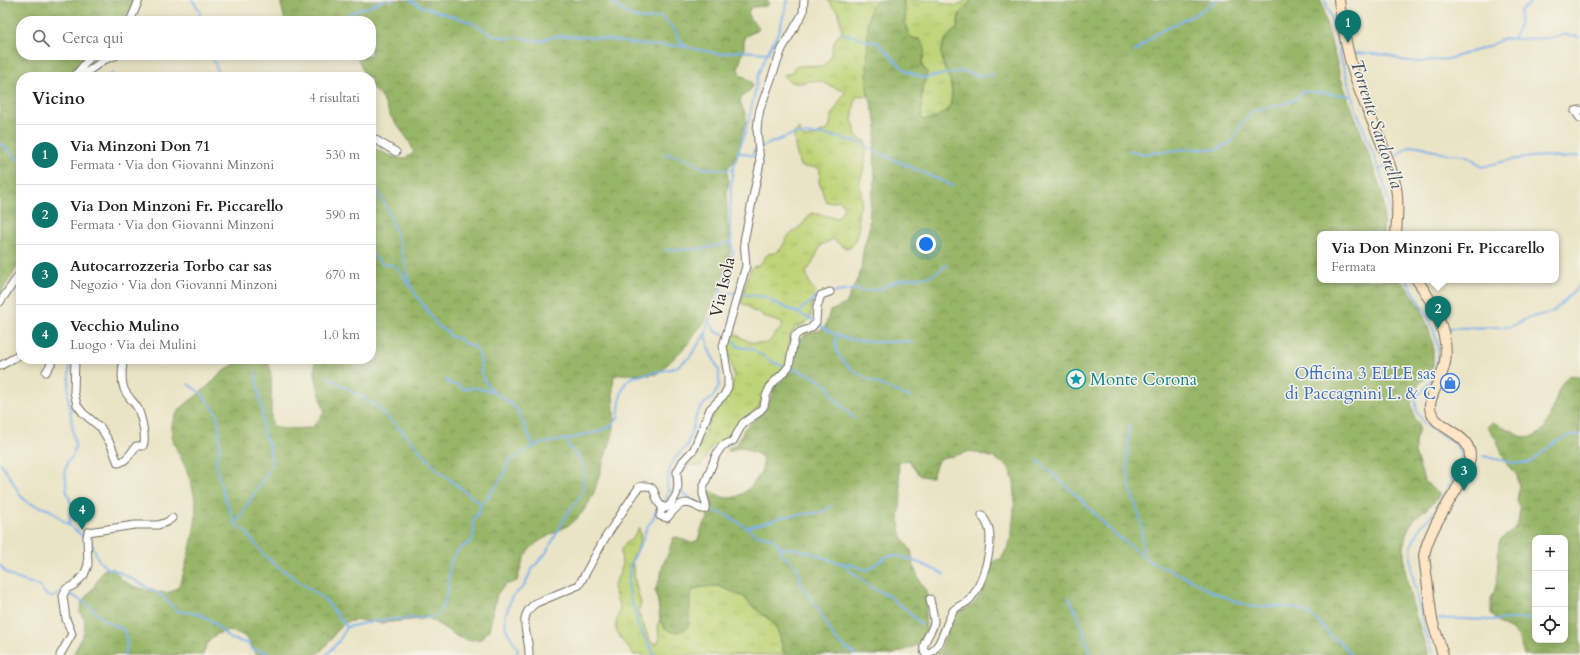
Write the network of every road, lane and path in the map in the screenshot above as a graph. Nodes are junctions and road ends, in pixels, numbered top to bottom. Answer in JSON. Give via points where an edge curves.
{"nodes":[{"id":1,"x":139,"y":0,"type":"edge"},
{"id":2,"x":804,"y":0,"type":"edge"},
{"id":3,"x":1339,"y":0,"type":"edge"},
{"id":4,"x":132,"y":16,"type":"edge"},
{"id":5,"x":88,"y":60,"type":"edge"},
{"id":6,"x":104,"y":60,"type":"edge"},
{"id":7,"x":78,"y":72,"type":"edge"},
{"id":8,"x":87,"y":72,"type":"edge"},
{"id":9,"x":1580,"y":110,"type":"edge"},
{"id":10,"x":1580,"y":118,"type":"edge"},
{"id":11,"x":376,"y":139,"type":"edge"},
{"id":12,"x":396,"y":152,"type":"dead end"},
{"id":13,"x":1396,"y":231,"type":"edge"},
{"id":14,"x":16,"y":279,"type":"edge"},
{"id":15,"x":1419,"y":283,"type":"edge"},
{"id":16,"x":830,"y":292,"type":"dead end"},
{"id":17,"x":0,"y":302,"type":"edge"},
{"id":18,"x":16,"y":357,"type":"edge"},
{"id":19,"x":51,"y":364,"type":"edge"},
{"id":20,"x":75,"y":364,"type":"edge"},
{"id":21,"x":122,"y":364,"type":"edge"},
{"id":22,"x":0,"y":366,"type":"edge"},
{"id":23,"x":46,"y":372,"type":"dead end"},
{"id":24,"x":663,"y":507,"type":"junction"},
{"id":25,"x":982,"y":515,"type":"dead end"},
{"id":26,"x":172,"y":518,"type":"dead end"},
{"id":27,"x":930,"y":599,"type":"dead end"},
{"id":28,"x":60,"y":655,"type":"edge"},
{"id":29,"x":529,"y":655,"type":"edge"},
{"id":30,"x":926,"y":655,"type":"edge"},
{"id":31,"x":1443,"y":655,"type":"edge"}],
"edges":[{"from":1,"to":4,"type":"street"},
{"from":2,"to":24,"type":"street","name":"Via Isola","via":[[803,13],[782,49],[760,109],[757,130],[760,164],[744,241],[746,266],[723,346],[728,387],[710,409],[694,449],[677,472],[678,487],[673,500],[666,508]]},
{"from":3,"to":13,"type":"main road","via":[[1349,58],[1396,190]]},
{"from":5,"to":7,"type":"street"},
{"from":6,"to":8,"type":"street"},
{"from":9,"to":10,"type":"street","via":[[1575,111]]},
{"from":11,"to":12,"type":"street"},
{"from":14,"to":17,"type":"street"},
{"from":15,"to":31,"type":"main road","via":[[1434,309],[1446,349],[1443,370],[1431,401],[1432,413],[1435,420],[1463,440],[1469,449],[1470,457],[1467,470],[1433,532],[1424,556],[1432,620]]},
{"from":16,"to":24,"type":"street","via":[[821,295],[816,322],[811,328],[795,336],[789,366],[771,385],[764,406],[743,423],[733,441],[722,446],[716,455],[703,488],[705,509],[702,510],[690,503],[680,504],[667,518],[663,518],[660,512]]},
{"from":18,"to":22,"type":"street"},
{"from":19,"to":23,"type":"street"},
{"from":20,"to":21,"type":"street","via":[[74,392],[77,405],[101,428],[118,463],[122,463],[136,446],[143,446],[145,442],[140,416],[122,381]]},
{"from":24,"to":29,"type":"street","via":[[658,503],[650,486],[639,487],[605,538],[579,585],[530,607],[525,621]]},
{"from":25,"to":30,"type":"street","via":[[989,529],[984,576],[970,600],[954,610],[941,639]]},
{"from":26,"to":28,"type":"street","via":[[158,525],[135,525],[88,532],[88,565],[74,585],[63,592],[66,619],[72,634]]},
{"from":27,"to":30,"type":"street","via":[[934,620],[933,628],[924,643],[923,652]]}]}
